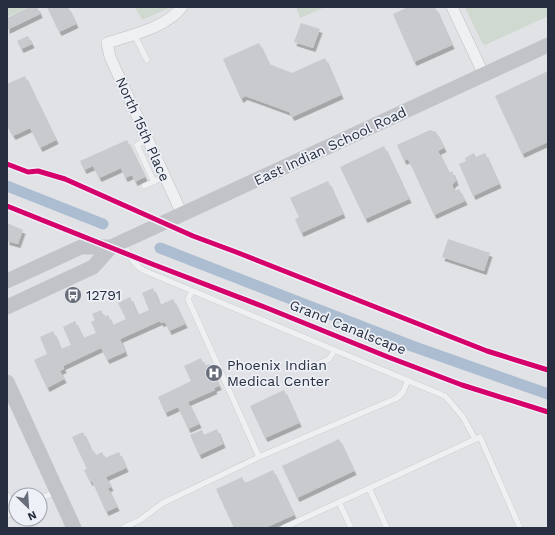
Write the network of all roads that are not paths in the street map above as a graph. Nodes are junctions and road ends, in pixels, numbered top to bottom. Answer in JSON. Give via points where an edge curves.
{"nodes":[{"id":1,"x":182,"y":7,"type":"edge"},
{"id":2,"x":452,"y":7,"type":"edge"},
{"id":3,"x":134,"y":34,"type":"junction"},
{"id":4,"x":548,"y":45,"type":"edge"},
{"id":5,"x":147,"y":60,"type":"dead end"},
{"id":6,"x":484,"y":75,"type":"junction"},
{"id":7,"x":159,"y":180,"type":"junction"},
{"id":8,"x":144,"y":186,"type":"dead end"},
{"id":9,"x":182,"y":214,"type":"junction"},
{"id":10,"x":117,"y":244,"type":"junction"},
{"id":11,"x":7,"y":281,"type":"edge"},
{"id":12,"x":192,"y":291,"type":"junction"},
{"id":13,"x":7,"y":308,"type":"edge"},
{"id":14,"x":335,"y":350,"type":"junction"},
{"id":15,"x":316,"y":365,"type":"dead end"},
{"id":16,"x":408,"y":380,"type":"junction"},
{"id":17,"x":7,"y":382,"type":"edge"},
{"id":18,"x":475,"y":439,"type":"junction"},
{"id":19,"x":259,"y":457,"type":"junction"},
{"id":20,"x":369,"y":488,"type":"junction"},
{"id":21,"x":57,"y":491,"type":"junction"},
{"id":22,"x":48,"y":495,"type":"edge"},
{"id":23,"x":339,"y":502,"type":"junction"},
{"id":24,"x":74,"y":528,"type":"edge"},
{"id":25,"x":122,"y":528,"type":"edge"},
{"id":26,"x":283,"y":528,"type":"edge"},
{"id":27,"x":351,"y":528,"type":"edge"},
{"id":28,"x":387,"y":528,"type":"edge"},
{"id":29,"x":520,"y":528,"type":"edge"}],
"edges":[{"from":1,"to":3,"type":"street","via":[[174,16]]},
{"from":2,"to":6,"type":"street"},
{"from":3,"to":5,"type":"lane"},
{"from":3,"to":7,"type":"street","name":"North 15th Place","via":[[107,43],[110,57],[147,139]]},
{"from":4,"to":6,"type":"main road","name":"East Indian School Road"},
{"from":6,"to":9,"type":"main road","name":"East Indian School Road"},
{"from":7,"to":8,"type":"lane"},
{"from":7,"to":9,"type":"street","name":"North 15th Place"},
{"from":9,"to":10,"type":"main road","name":"East Indian School Road"},
{"from":10,"to":11,"type":"main road","name":"East Indian School Road","via":[[81,247]]},
{"from":10,"to":12,"type":"lane","via":[[137,267]]},
{"from":10,"to":13,"type":"main road","name":"East Indian School Road","via":[[93,267]]},
{"from":12,"to":14,"type":"lane"},
{"from":12,"to":19,"type":"lane","via":[[188,299]]},
{"from":14,"to":15,"type":"lane","via":[[329,359]]},
{"from":14,"to":16,"type":"lane"},
{"from":16,"to":18,"type":"lane","via":[[445,396],[463,417]]},
{"from":16,"to":19,"type":"lane","via":[[397,398]]},
{"from":17,"to":21,"type":"main road"},
{"from":18,"to":20,"type":"lane"},
{"from":18,"to":29,"type":"lane","via":[[480,437]]},
{"from":19,"to":25,"type":"lane","via":[[162,503],[140,520]]},
{"from":20,"to":23,"type":"lane"},
{"from":20,"to":28,"type":"lane"},
{"from":21,"to":22,"type":"lane"},
{"from":21,"to":24,"type":"main road"},
{"from":23,"to":26,"type":"lane"},
{"from":23,"to":27,"type":"lane"}]}
